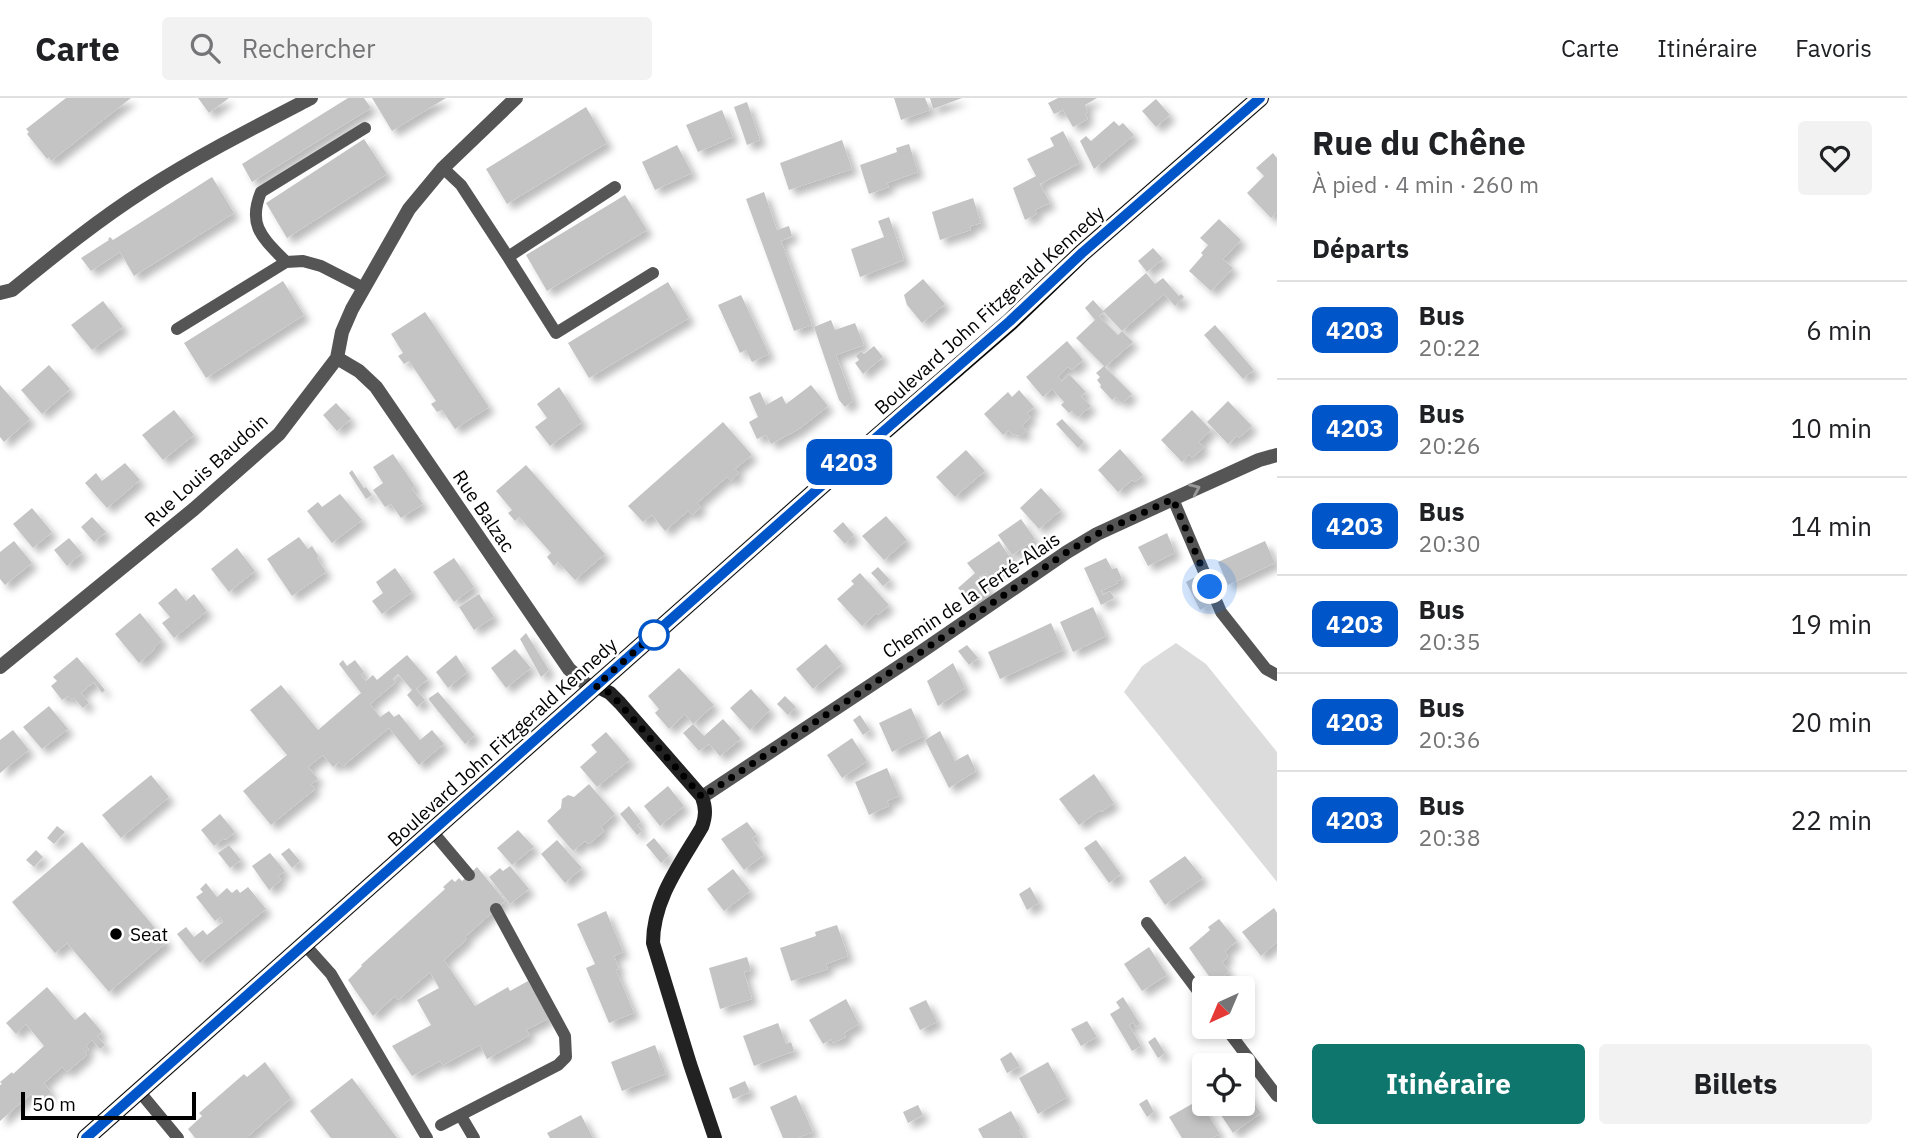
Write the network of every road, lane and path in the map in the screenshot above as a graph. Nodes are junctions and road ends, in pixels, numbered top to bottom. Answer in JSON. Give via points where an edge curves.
{"nodes":[{"id":1,"x":311,"y":98,"type":"edge"},
{"id":2,"x":516,"y":98,"type":"edge"},
{"id":3,"x":1260,"y":98,"type":"edge"},
{"id":4,"x":365,"y":128,"type":"dead end"},
{"id":5,"x":443,"y":168,"type":"junction"},
{"id":6,"x":615,"y":187,"type":"dead end"},
{"id":7,"x":508,"y":257,"type":"junction"},
{"id":8,"x":286,"y":262,"type":"junction"},
{"id":9,"x":653,"y":273,"type":"dead end"},
{"id":10,"x":364,"y":288,"type":"junction"},
{"id":11,"x":0,"y":293,"type":"edge"},
{"id":12,"x":177,"y":329,"type":"dead end"},
{"id":13,"x":337,"y":358,"type":"junction"},
{"id":14,"x":1277,"y":454,"type":"edge"},
{"id":15,"x":1173,"y":499,"type":"junction"},
{"id":16,"x":0,"y":667,"type":"edge"},
{"id":17,"x":1277,"y":675,"type":"edge"},
{"id":18,"x":596,"y":686,"type":"junction"},
{"id":19,"x":702,"y":797,"type":"junction"},
{"id":20,"x":432,"y":831,"type":"junction"},
{"id":21,"x":469,"y":875,"type":"dead end"},
{"id":22,"x":496,"y":909,"type":"dead end"},
{"id":23,"x":1147,"y":923,"type":"dead end"},
{"id":24,"x":304,"y":945,"type":"junction"},
{"id":25,"x":1192,"y":983,"type":"edge"},
{"id":26,"x":1235,"y":1040,"type":"edge"},
{"id":27,"x":139,"y":1091,"type":"junction"},
{"id":28,"x":1277,"y":1096,"type":"edge"},
{"id":29,"x":461,"y":1116,"type":"junction"},
{"id":30,"x":441,"y":1125,"type":"dead end"},
{"id":31,"x":86,"y":1138,"type":"edge"},
{"id":32,"x":178,"y":1138,"type":"edge"},
{"id":33,"x":426,"y":1138,"type":"edge"},
{"id":34,"x":474,"y":1138,"type":"edge"},
{"id":35,"x":715,"y":1138,"type":"edge"}],
"edges":[{"from":1,"to":11,"type":"street","via":[[146,189],[76,237],[12,290]]},
{"from":2,"to":5,"type":"street","name":"Rue Louis Baudoin"},
{"from":3,"to":18,"type":"main road","name":"Boulevard John Fitzgerald Kennedy"},
{"from":4,"to":8,"type":"lane","via":[[261,192],[255,223],[264,240]]},
{"from":5,"to":7,"type":"lane","via":[[461,185]]},
{"from":5,"to":10,"type":"street","name":"Rue Louis Baudoin","via":[[409,209]]},
{"from":6,"to":7,"type":"lane"},
{"from":7,"to":9,"type":"lane","via":[[556,333]]},
{"from":8,"to":10,"type":"lane","via":[[321,266]]},
{"from":8,"to":12,"type":"lane"},
{"from":10,"to":13,"type":"street","name":"Rue Louis Baudoin","via":[[342,332]]},
{"from":13,"to":16,"type":"street","name":"Rue Louis Baudoin","via":[[279,434],[250,461]]},
{"from":13,"to":18,"type":"street","name":"Rue Balzac","via":[[376,387],[569,669],[587,685]]},
{"from":15,"to":14,"type":"street","name":"Chemin de la Ferté-Alais","one_way":true},
{"from":15,"to":17,"type":"lane","via":[[1221,612],[1266,669]]},
{"from":15,"to":19,"type":"street","name":"Chemin de la Ferté-Alais","via":[[1067,552]]},
{"from":18,"to":19,"type":"street","via":[[610,693]]},
{"from":18,"to":20,"type":"main road","name":"Boulevard John Fitzgerald Kennedy"},
{"from":19,"to":35,"type":"street","via":[[706,817],[663,895],[653,943]]},
{"from":20,"to":21,"type":"lane"},
{"from":20,"to":24,"type":"main road","name":"Boulevard John Fitzgerald Kennedy"},
{"from":22,"to":29,"type":"lane","via":[[565,1036],[566,1057]]},
{"from":23,"to":25,"type":"lane"},
{"from":24,"to":27,"type":"main road","name":"Boulevard John Fitzgerald Kennedy"},
{"from":24,"to":33,"type":"lane","via":[[331,974]]},
{"from":26,"to":28,"type":"lane"},
{"from":27,"to":31,"type":"main road","name":"Boulevard John Fitzgerald Kennedy"},
{"from":27,"to":32,"type":"lane"},
{"from":29,"to":30,"type":"lane"},
{"from":29,"to":34,"type":"lane"}]}
